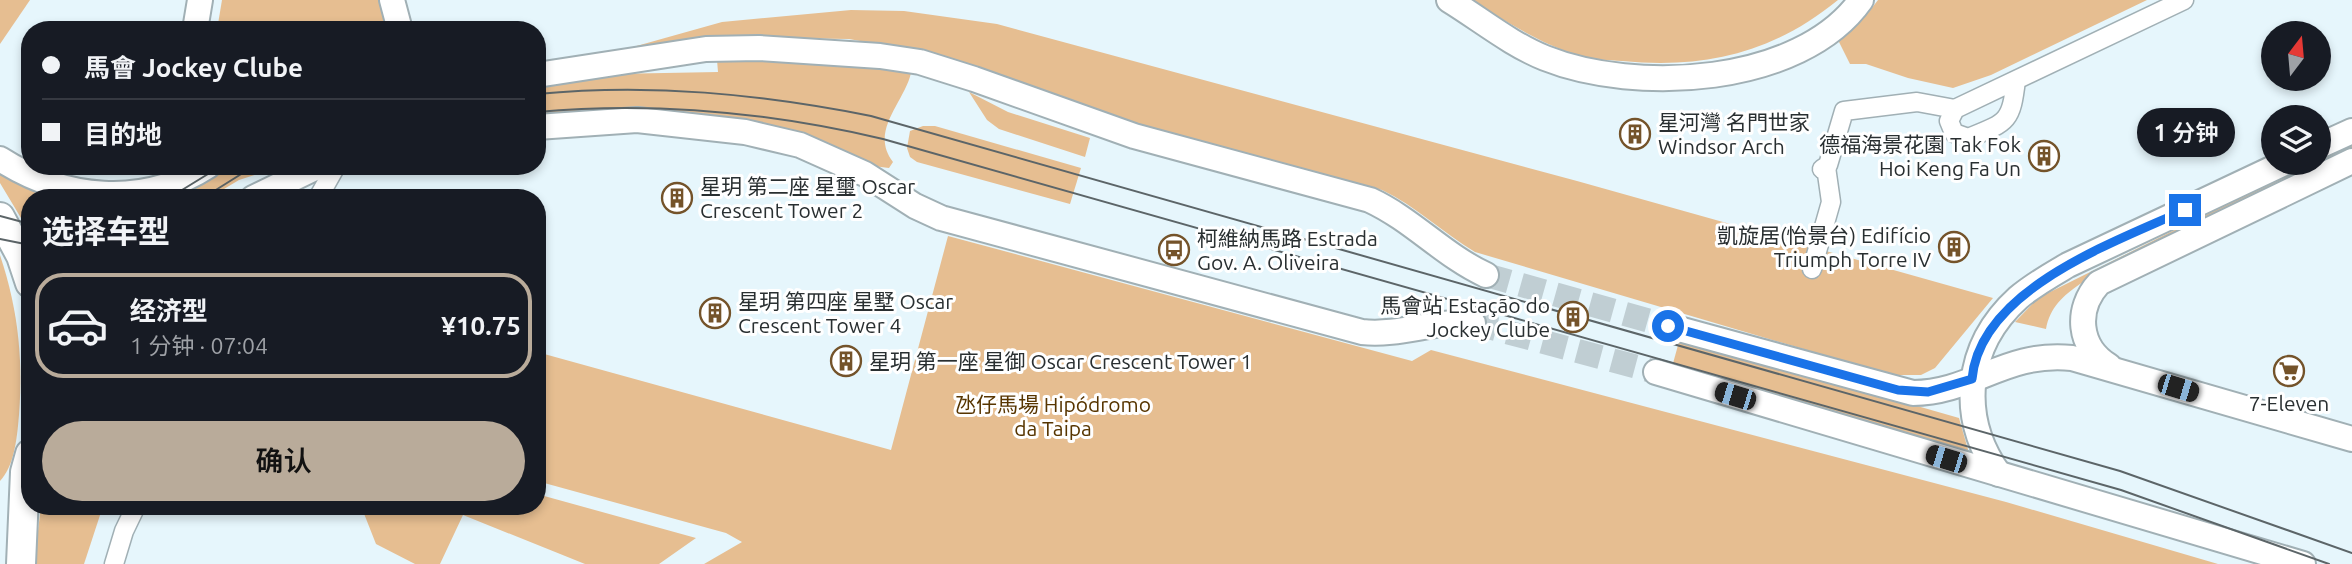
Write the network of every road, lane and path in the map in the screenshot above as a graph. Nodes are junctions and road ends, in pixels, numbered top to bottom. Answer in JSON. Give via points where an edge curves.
{"nodes":[{"id":1,"x":200,"y":0,"type":"edge"},
{"id":2,"x":392,"y":0,"type":"edge"},
{"id":3,"x":1449,"y":0,"type":"edge"},
{"id":4,"x":1861,"y":0,"type":"edge"},
{"id":5,"x":2184,"y":0,"type":"edge"},
{"id":6,"x":196,"y":21,"type":"edge"},
{"id":7,"x":398,"y":21,"type":"edge"},
{"id":8,"x":546,"y":74,"type":"edge"},
{"id":9,"x":2016,"y":80,"type":"junction"},
{"id":10,"x":1955,"y":109,"type":"junction"},
{"id":11,"x":546,"y":126,"type":"edge"},
{"id":12,"x":2352,"y":131,"type":"edge"},
{"id":13,"x":2331,"y":141,"type":"edge"},
{"id":14,"x":0,"y":159,"type":"edge"},
{"id":15,"x":2352,"y":162,"type":"edge"},
{"id":16,"x":21,"y":170,"type":"edge"},
{"id":17,"x":2261,"y":174,"type":"edge"},
{"id":18,"x":31,"y":175,"type":"edge"},
{"id":19,"x":191,"y":175,"type":"edge"},
{"id":20,"x":300,"y":175,"type":"edge"},
{"id":21,"x":71,"y":189,"type":"edge"},
{"id":22,"x":156,"y":189,"type":"edge"},
{"id":23,"x":272,"y":189,"type":"edge"},
{"id":24,"x":0,"y":218,"type":"edge"},
{"id":25,"x":21,"y":256,"type":"edge"},
{"id":26,"x":1812,"y":269,"type":"dead end"},
{"id":27,"x":1486,"y":275,"type":"tunnel mouth"},
{"id":28,"x":1474,"y":323,"type":"tunnel mouth"},
{"id":29,"x":1668,"y":326,"type":"tunnel mouth"},
{"id":30,"x":2119,"y":370,"type":"junction"},
{"id":31,"x":1656,"y":372,"type":"tunnel mouth"},
{"id":32,"x":1972,"y":379,"type":"junction"},
{"id":33,"x":2352,"y":439,"type":"edge"},
{"id":34,"x":21,"y":472,"type":"edge"},
{"id":35,"x":1999,"y":474,"type":"junction"},
{"id":36,"x":0,"y":504,"type":"edge"},
{"id":37,"x":24,"y":515,"type":"edge"},
{"id":38,"x":132,"y":515,"type":"edge"},
{"id":39,"x":21,"y":564,"type":"edge"},
{"id":40,"x":114,"y":564,"type":"edge"},
{"id":41,"x":2303,"y":564,"type":"edge"}],
"edges":[{"from":1,"to":6,"type":"main road"},
{"from":2,"to":7,"type":"main road"},
{"from":3,"to":4,"type":"main road","via":[[1544,57],[1606,75],[1672,78],[1722,74],[1771,62],[1819,37]]},
{"from":5,"to":9,"type":"street"},
{"from":8,"to":27,"type":"main road","via":[[706,49],[836,51],[920,62],[1134,136],[1370,200]]},
{"from":9,"to":10,"type":"street"},
{"from":9,"to":10,"type":"street","via":[[2012,113],[1971,137],[1958,136],[1949,124]]},
{"from":10,"to":26,"type":"street","via":[[1917,102],[1844,111],[1824,168],[1831,202]]},
{"from":11,"to":28,"type":"main road","via":[[637,120],[745,132],[835,159],[941,218],[1362,332],[1400,333],[1439,323]]},
{"from":12,"to":13,"type":"main road"},
{"from":14,"to":16,"type":"main road"},
{"from":15,"to":30,"type":"main road","via":[[2099,283],[2085,305],[2083,331],[2094,354]]},
{"from":17,"to":32,"type":"main road","via":[[2068,265],[2036,285],[1995,324],[1976,360]]},
{"from":18,"to":21,"type":"main road"},
{"from":19,"to":22,"type":"main road"},
{"from":20,"to":23,"type":"main road"},
{"from":24,"to":25,"type":"main road"},
{"from":29,"to":32,"type":"main road","via":[[1898,390],[1928,392]]},
{"from":30,"to":32,"type":"main road","via":[[2050,356],[2018,360]]},
{"from":30,"to":33,"type":"main road"},
{"from":31,"to":35,"type":"main road"},
{"from":32,"to":35,"type":"main road","via":[[1975,426]]},
{"from":34,"to":36,"type":"main road"},
{"from":35,"to":41,"type":"main road"},
{"from":37,"to":39,"type":"main road"},
{"from":38,"to":40,"type":"street"}]}
